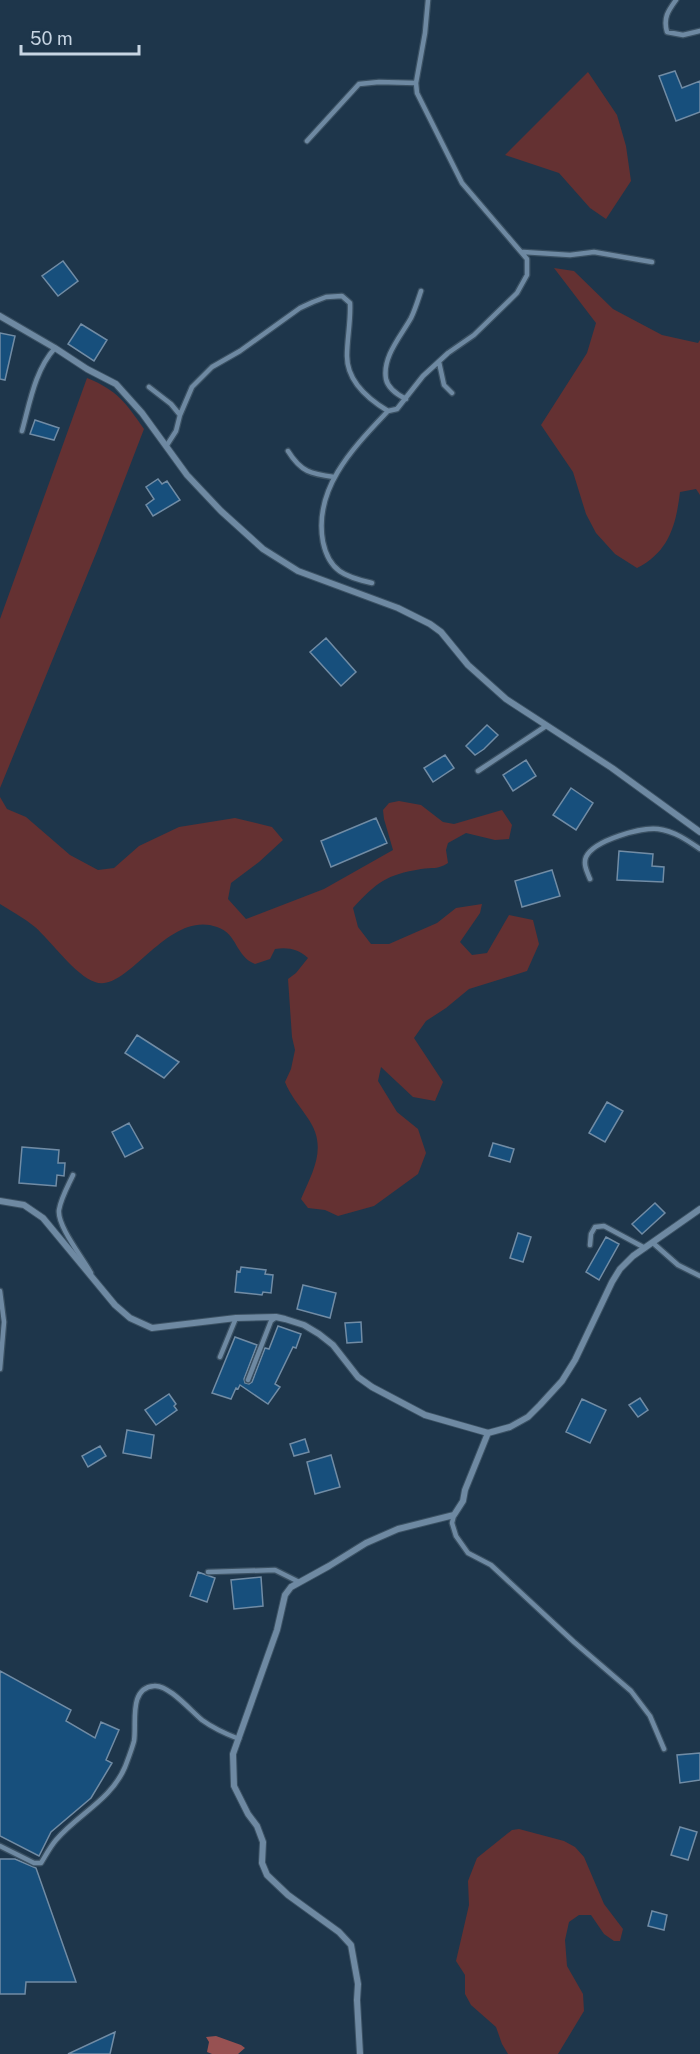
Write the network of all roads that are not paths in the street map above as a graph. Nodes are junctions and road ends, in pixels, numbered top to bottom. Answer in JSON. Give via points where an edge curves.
{"nodes":[{"id":1,"x":428,"y":0,"type":"edge"},
{"id":2,"x":676,"y":0,"type":"edge"},
{"id":3,"x":700,"y":31,"type":"edge"},
{"id":4,"x":416,"y":83,"type":"junction"},
{"id":5,"x":307,"y":141,"type":"dead end"},
{"id":6,"x":523,"y":252,"type":"junction"},
{"id":7,"x":652,"y":262,"type":"dead end"},
{"id":8,"x":421,"y":291,"type":"dead end"},
{"id":9,"x":0,"y":316,"type":"edge"},
{"id":10,"x":55,"y":348,"type":"junction"},
{"id":11,"x":439,"y":362,"type":"junction"},
{"id":12,"x":148,"y":387,"type":"dead end"},
{"id":13,"x":452,"y":393,"type":"dead end"},
{"id":14,"x":406,"y":399,"type":"junction"},
{"id":15,"x":388,"y":411,"type":"junction"},
{"id":16,"x":180,"y":415,"type":"junction"},
{"id":17,"x":22,"y":431,"type":"dead end"},
{"id":18,"x":167,"y":445,"type":"junction"},
{"id":19,"x":288,"y":451,"type":"dead end"},
{"id":20,"x":334,"y":477,"type":"junction"},
{"id":21,"x":372,"y":583,"type":"dead end"},
{"id":22,"x":546,"y":726,"type":"junction"},
{"id":23,"x":478,"y":771,"type":"dead end"},
{"id":24,"x":700,"y":832,"type":"edge"},
{"id":25,"x":700,"y":849,"type":"edge"},
{"id":26,"x":590,"y":879,"type":"dead end"},
{"id":27,"x":74,"y":1175,"type":"dead end"},
{"id":28,"x":1,"y":1203,"type":"edge"},
{"id":29,"x":700,"y":1209,"type":"edge"},
{"id":30,"x":653,"y":1243,"type":"junction"},
{"id":31,"x":590,"y":1245,"type":"dead end"},
{"id":32,"x":645,"y":1248,"type":"junction"},
{"id":33,"x":700,"y":1276,"type":"edge"},
{"id":34,"x":97,"y":1283,"type":"junction"},
{"id":35,"x":0,"y":1291,"type":"edge"},
{"id":36,"x":276,"y":1317,"type":"junction"},
{"id":37,"x":236,"y":1318,"type":"junction"},
{"id":38,"x":220,"y":1357,"type":"dead end"},
{"id":39,"x":0,"y":1369,"type":"edge"},
{"id":40,"x":248,"y":1380,"type":"dead end"},
{"id":41,"x":489,"y":1433,"type":"junction"},
{"id":42,"x":454,"y":1515,"type":"junction"},
{"id":43,"x":208,"y":1572,"type":"dead end"},
{"id":44,"x":299,"y":1582,"type":"junction"},
{"id":45,"x":239,"y":1739,"type":"junction"},
{"id":46,"x":664,"y":1749,"type":"dead end"},
{"id":47,"x":0,"y":1846,"type":"edge"},
{"id":48,"x":360,"y":2054,"type":"edge"}],
"edges":[{"from":1,"to":4,"type":"lane"},
{"from":2,"to":3,"type":"lane","via":[[668,12],[667,32],[683,35]]},
{"from":4,"to":5,"type":"lane","via":[[359,84]]},
{"from":4,"to":6,"type":"lane","via":[[417,93],[462,183]]},
{"from":6,"to":7,"type":"lane","via":[[594,252]]},
{"from":6,"to":11,"type":"lane","via":[[527,275],[518,293]]},
{"from":8,"to":14,"type":"lane","via":[[387,363],[386,380],[393,392]]},
{"from":9,"to":10,"type":"street"},
{"from":10,"to":17,"type":"lane","via":[[44,360],[36,380]]},
{"from":10,"to":18,"type":"street","via":[[116,384]]},
{"from":11,"to":13,"type":"lane","via":[[444,385]]},
{"from":11,"to":14,"type":"lane"},
{"from":12,"to":16,"type":"lane"},
{"from":14,"to":15,"type":"lane","via":[[397,409]]},
{"from":15,"to":16,"type":"lane","via":[[364,394],[352,376],[347,358],[350,303],[342,296],[326,297],[300,308],[212,367],[192,387]]},
{"from":15,"to":20,"type":"lane","via":[[347,456]]},
{"from":16,"to":18,"type":"lane"},
{"from":18,"to":22,"type":"street","via":[[188,475],[262,549],[298,571],[430,624],[468,665]]},
{"from":19,"to":20,"type":"lane","via":[[297,465]]},
{"from":20,"to":21,"type":"lane","via":[[325,500],[321,528],[326,552],[334,567],[349,578]]},
{"from":22,"to":23,"type":"lane"},
{"from":22,"to":24,"type":"street"},
{"from":25,"to":26,"type":"lane","via":[[672,832],[644,828],[590,851],[585,858]]},
{"from":27,"to":34,"type":"lane","via":[[58,1213]]},
{"from":28,"to":34,"type":"street","via":[[24,1205],[43,1218]]},
{"from":29,"to":30,"type":"street"},
{"from":30,"to":32,"type":"street"},
{"from":30,"to":33,"type":"lane","via":[[678,1265]]},
{"from":31,"to":32,"type":"lane","via":[[595,1227],[604,1226]]},
{"from":32,"to":41,"type":"street","via":[[620,1269],[562,1381],[528,1417]]},
{"from":34,"to":37,"type":"street","via":[[130,1318],[152,1328]]},
{"from":35,"to":39,"type":"lane","via":[[4,1322]]},
{"from":36,"to":37,"type":"street"},
{"from":36,"to":40,"type":"lane","via":[[268,1327]]},
{"from":36,"to":41,"type":"street","via":[[320,1334],[372,1387],[425,1415]]},
{"from":37,"to":38,"type":"lane"},
{"from":41,"to":42,"type":"street"},
{"from":42,"to":44,"type":"street","via":[[398,1529]]},
{"from":42,"to":46,"type":"lane","via":[[456,1536],[468,1553],[491,1565],[631,1691],[650,1716]]},
{"from":43,"to":44,"type":"lane","via":[[275,1570]]},
{"from":44,"to":45,"type":"street","via":[[285,1595],[277,1630]]},
{"from":45,"to":47,"type":"lane","via":[[203,1720],[160,1686],[146,1689],[135,1704],[134,1743],[124,1768],[100,1802],[56,1840],[40,1863]]},
{"from":45,"to":48,"type":"street","via":[[233,1754],[234,1786],[263,1842],[262,1863],[267,1875],[351,1945],[358,1984]]}]}
